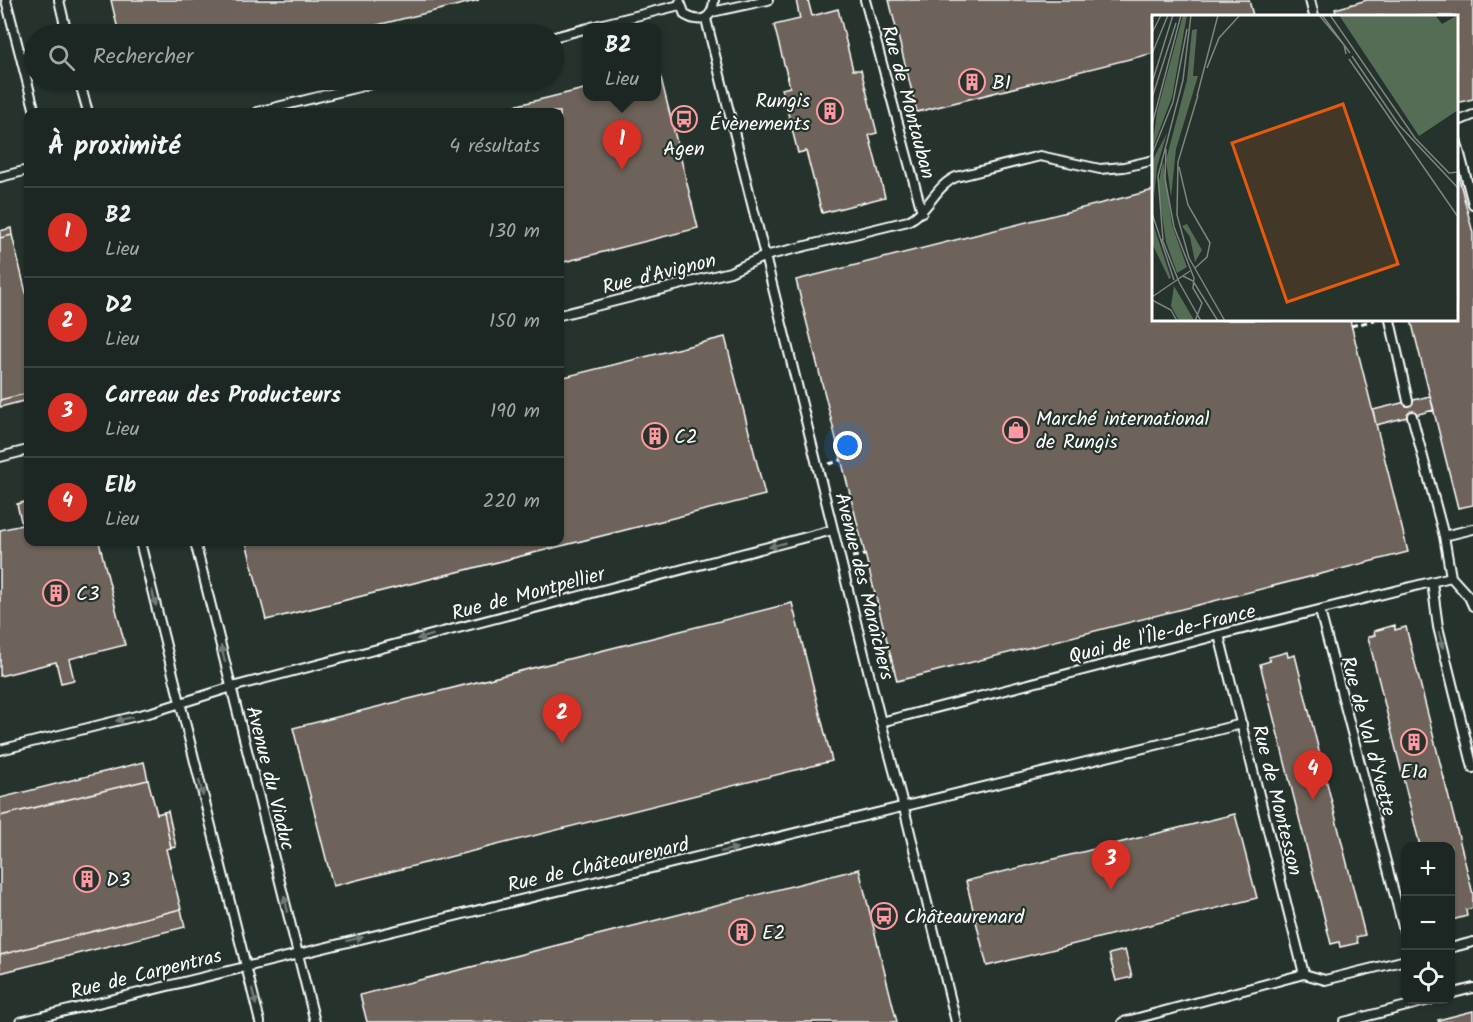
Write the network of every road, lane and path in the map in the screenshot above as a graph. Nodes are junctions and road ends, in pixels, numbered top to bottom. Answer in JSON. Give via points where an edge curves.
{"nodes":[{"id":1,"x":6,"y":0,"type":"edge"},
{"id":2,"x":59,"y":0,"type":"edge"},
{"id":3,"x":714,"y":0,"type":"edge"},
{"id":4,"x":768,"y":0,"type":"edge"},
{"id":5,"x":864,"y":0,"type":"edge"},
{"id":6,"x":1310,"y":0,"type":"edge"},
{"id":7,"x":680,"y":2,"type":"edge"},
{"id":8,"x":712,"y":12,"type":"junction"},
{"id":9,"x":1314,"y":15,"type":"edge"},
{"id":10,"x":706,"y":19,"type":"junction"},
{"id":11,"x":606,"y":23,"type":"edge"},
{"id":12,"x":65,"y":24,"type":"edge"},
{"id":13,"x":583,"y":30,"type":"edge"},
{"id":14,"x":564,"y":34,"type":"edge"},
{"id":15,"x":24,"y":70,"type":"edge"},
{"id":16,"x":29,"y":90,"type":"edge"},
{"id":17,"x":82,"y":90,"type":"edge"},
{"id":18,"x":346,"y":90,"type":"edge"},
{"id":19,"x":34,"y":108,"type":"edge"},
{"id":20,"x":87,"y":108,"type":"edge"},
{"id":21,"x":273,"y":108,"type":"edge"},
{"id":22,"x":1473,"y":115,"type":"edge"},
{"id":23,"x":1458,"y":121,"type":"edge"},
{"id":24,"x":1458,"y":147,"type":"edge"},
{"id":25,"x":1152,"y":160,"type":"edge"},
{"id":26,"x":24,"y":171,"type":"edge"},
{"id":27,"x":0,"y":177,"type":"edge"},
{"id":28,"x":1473,"y":204,"type":"edge"},
{"id":29,"x":922,"y":212,"type":"junction"},
{"id":30,"x":765,"y":256,"type":"junction"},
{"id":31,"x":564,"y":314,"type":"edge"},
{"id":32,"x":1371,"y":321,"type":"edge"},
{"id":33,"x":1390,"y":321,"type":"edge"},
{"id":34,"x":1352,"y":326,"type":"dead end"},
{"id":35,"x":1408,"y":402,"type":"dead end"},
{"id":36,"x":1412,"y":416,"type":"dead end"},
{"id":37,"x":24,"y":451,"type":"edge"},
{"id":38,"x":0,"y":457,"type":"edge"},
{"id":39,"x":1473,"y":529,"type":"edge"},
{"id":40,"x":833,"y":530,"type":"junction"},
{"id":41,"x":1444,"y":536,"type":"junction"},
{"id":42,"x":141,"y":546,"type":"edge"},
{"id":43,"x":196,"y":546,"type":"edge"},
{"id":44,"x":1451,"y":577,"type":"junction"},
{"id":45,"x":1432,"y":582,"type":"junction"},
{"id":46,"x":1471,"y":596,"type":"edge"},
{"id":47,"x":1473,"y":606,"type":"edge"},
{"id":48,"x":1320,"y":611,"type":"junction"},
{"id":49,"x":1219,"y":634,"type":"junction"},
{"id":50,"x":232,"y":687,"type":"junction"},
{"id":51,"x":180,"y":704,"type":"junction"},
{"id":52,"x":881,"y":722,"type":"junction"},
{"id":53,"x":1242,"y":724,"type":"junction"},
{"id":54,"x":0,"y":750,"type":"edge"},
{"id":55,"x":1473,"y":768,"type":"edge"},
{"id":56,"x":904,"y":808,"type":"junction"},
{"id":57,"x":1401,"y":919,"type":"edge"},
{"id":58,"x":1473,"y":942,"type":"edge"},
{"id":59,"x":1455,"y":947,"type":"edge"},
{"id":60,"x":299,"y":953,"type":"junction"},
{"id":61,"x":1401,"y":961,"type":"edge"},
{"id":62,"x":246,"y":965,"type":"junction"},
{"id":63,"x":1305,"y":974,"type":"junction"},
{"id":64,"x":1473,"y":988,"type":"edge"},
{"id":65,"x":1455,"y":993,"type":"edge"},
{"id":66,"x":1414,"y":1004,"type":"edge"},
{"id":67,"x":1363,"y":1020,"type":"edge"},
{"id":68,"x":20,"y":1022,"type":"edge"},
{"id":69,"x":260,"y":1022,"type":"edge"},
{"id":70,"x":315,"y":1022,"type":"edge"},
{"id":71,"x":956,"y":1022,"type":"edge"},
{"id":72,"x":1123,"y":1022,"type":"edge"},
{"id":73,"x":1344,"y":1022,"type":"edge"}],
"edges":[{"from":1,"to":15,"type":"lane"},
{"from":2,"to":12,"type":"lane"},
{"from":3,"to":8,"type":"lane"},
{"from":4,"to":8,"type":"lane"},
{"from":5,"to":29,"type":"lane","name":"Rue de Montauban"},
{"from":6,"to":9,"type":"lane"},
{"from":7,"to":10,"type":"lane","via":[[685,15],[698,21]]},
{"from":7,"to":11,"type":"lane"},
{"from":8,"to":10,"type":"lane"},
{"from":10,"to":30,"type":"lane","name":"Avenue des Maraîchers"},
{"from":13,"to":14,"type":"lane"},
{"from":16,"to":19,"type":"lane"},
{"from":17,"to":20,"type":"lane"},
{"from":18,"to":21,"type":"lane"},
{"from":22,"to":23,"type":"lane"},
{"from":24,"to":28,"type":"lane"},
{"from":25,"to":29,"type":"lane","via":[[1100,169],[1040,156],[953,178]]},
{"from":26,"to":27,"type":"lane"},
{"from":29,"to":30,"type":"lane","name":"Rue d'Avignon","via":[[894,225]]},
{"from":30,"to":31,"type":"lane","name":"Rue d'Avignon","via":[[730,272]]},
{"from":30,"to":40,"type":"lane","name":"Avenue des Maraîchers"},
{"from":32,"to":34,"type":"path"},
{"from":33,"to":35,"type":"lane"},
{"from":36,"to":41,"type":"lane"},
{"from":37,"to":38,"type":"lane"},
{"from":39,"to":41,"type":"lane"},
{"from":40,"to":50,"type":"lane","name":"Rue de Montpellier","one_way":true},
{"from":40,"to":52,"type":"lane","name":"Avenue des Maraîchers"},
{"from":41,"to":44,"type":"lane"},
{"from":42,"to":51,"type":"lane","one_way":true},
{"from":50,"to":43,"type":"lane","name":"Avenue du Viaduc","one_way":true},
{"from":44,"to":45,"type":"lane","name":"Quai de l'Île-de-France"},
{"from":44,"to":46,"type":"lane"},
{"from":45,"to":48,"type":"lane","name":"Quai de l'Île-de-France"},
{"from":45,"to":55,"type":"lane","one_way":true,"via":[[1438,627]]},
{"from":46,"to":47,"type":"lane"},
{"from":48,"to":49,"type":"lane","name":"Quai de l'Île-de-France"},
{"from":48,"to":57,"type":"lane","name":"Rue de Val d'Yvette"},
{"from":49,"to":52,"type":"lane","name":"Quai de l'Île-de-France"},
{"from":49,"to":53,"type":"lane","name":"Rue de Montesson"},
{"from":50,"to":51,"type":"lane","name":"Rue de Montpellier"},
{"from":60,"to":50,"type":"lane","name":"Avenue du Viaduc","one_way":true},
{"from":51,"to":54,"type":"lane","name":"Rue de Montpellier","one_way":true},
{"from":51,"to":62,"type":"lane","one_way":true},
{"from":52,"to":56,"type":"lane","name":"Avenue des Maraîchers"},
{"from":53,"to":56,"type":"lane","name":"Rue de Châteaurenard"},
{"from":53,"to":63,"type":"lane","name":"Rue de Montesson"},
{"from":60,"to":56,"type":"lane","name":"Rue de Châteaurenard","one_way":true},
{"from":56,"to":71,"type":"lane","name":"Avenue des Maraîchers"},
{"from":58,"to":59,"type":"lane"},
{"from":60,"to":62,"type":"lane","name":"Rue de Châteaurenard"},
{"from":60,"to":70,"type":"lane","name":"Avenue du Viaduc"},
{"from":61,"to":63,"type":"lane","via":[[1325,980]]},
{"from":62,"to":68,"type":"lane","name":"Rue de Carpentras"},
{"from":62,"to":69,"type":"lane","one_way":true},
{"from":63,"to":72,"type":"lane"},
{"from":64,"to":65,"type":"lane"},
{"from":66,"to":67,"type":"lane"},
{"from":67,"to":73,"type":"lane"}]}
